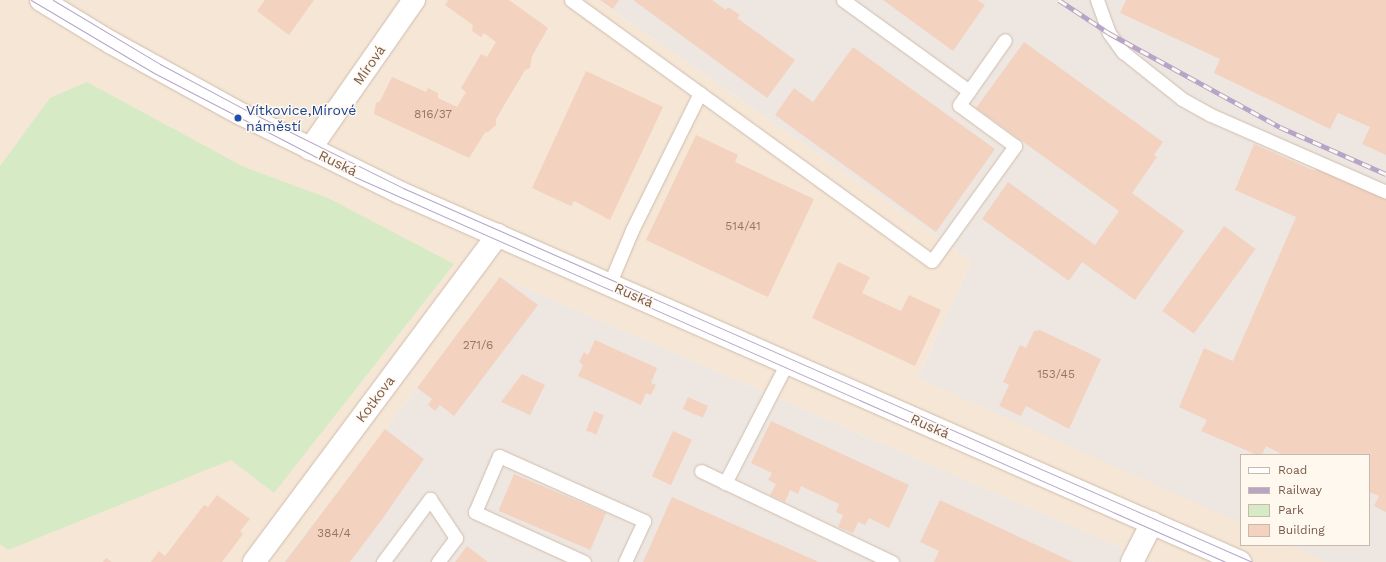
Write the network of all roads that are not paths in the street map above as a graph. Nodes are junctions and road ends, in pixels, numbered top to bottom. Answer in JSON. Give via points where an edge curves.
{"nodes":[{"id":1,"x":42,"y":0,"type":"edge"},
{"id":2,"x":414,"y":0,"type":"edge"},
{"id":3,"x":571,"y":0,"type":"edge"},
{"id":4,"x":843,"y":0,"type":"edge"},
{"id":5,"x":1097,"y":0,"type":"edge"},
{"id":6,"x":1005,"y":40,"type":"dead end"},
{"id":7,"x":969,"y":90,"type":"junction"},
{"id":8,"x":700,"y":93,"type":"junction"},
{"id":9,"x":310,"y":149,"type":"junction"},
{"id":10,"x":1386,"y":192,"type":"edge"},
{"id":11,"x":498,"y":235,"type":"junction"},
{"id":12,"x":609,"y":285,"type":"junction"},
{"id":13,"x":787,"y":363,"type":"junction"},
{"id":14,"x":701,"y":472,"type":"dead end"},
{"id":15,"x":725,"y":483,"type":"junction"},
{"id":16,"x":1152,"y":523,"type":"junction"},
{"id":17,"x":254,"y":562,"type":"edge"},
{"id":18,"x":382,"y":562,"type":"edge"},
{"id":19,"x":438,"y":562,"type":"edge"},
{"id":20,"x":584,"y":562,"type":"edge"},
{"id":21,"x":626,"y":562,"type":"edge"},
{"id":22,"x":892,"y":562,"type":"edge"},
{"id":23,"x":1132,"y":562,"type":"edge"},
{"id":24,"x":1240,"y":562,"type":"edge"}],
"edges":[{"from":1,"to":9,"type":"street","name":"Ruská","via":[[110,42]]},
{"from":2,"to":9,"type":"street","name":"Mírová"},
{"from":3,"to":8,"type":"lane"},
{"from":4,"to":7,"type":"lane"},
{"from":5,"to":10,"type":"lane","via":[[1109,33],[1123,52],[1182,100]]},
{"from":6,"to":7,"type":"lane"},
{"from":7,"to":8,"type":"lane","via":[[959,105],[1015,146],[932,261]]},
{"from":8,"to":12,"type":"lane","via":[[632,230]]},
{"from":9,"to":11,"type":"street","name":"Ruská"},
{"from":11,"to":12,"type":"street","name":"Ruská"},
{"from":11,"to":17,"type":"street","name":"Kotkova"},
{"from":12,"to":13,"type":"street","name":"Ruská"},
{"from":13,"to":15,"type":"lane"},
{"from":13,"to":16,"type":"street","name":"Ruská"},
{"from":14,"to":15,"type":"lane"},
{"from":15,"to":22,"type":"lane"},
{"from":16,"to":23,"type":"street"},
{"from":16,"to":24,"type":"street","name":"Ruská"},
{"from":18,"to":19,"type":"lane","via":[[430,499],[456,538]]},
{"from":20,"to":21,"type":"lane","via":[[475,512],[499,456],[644,521]]}]}
